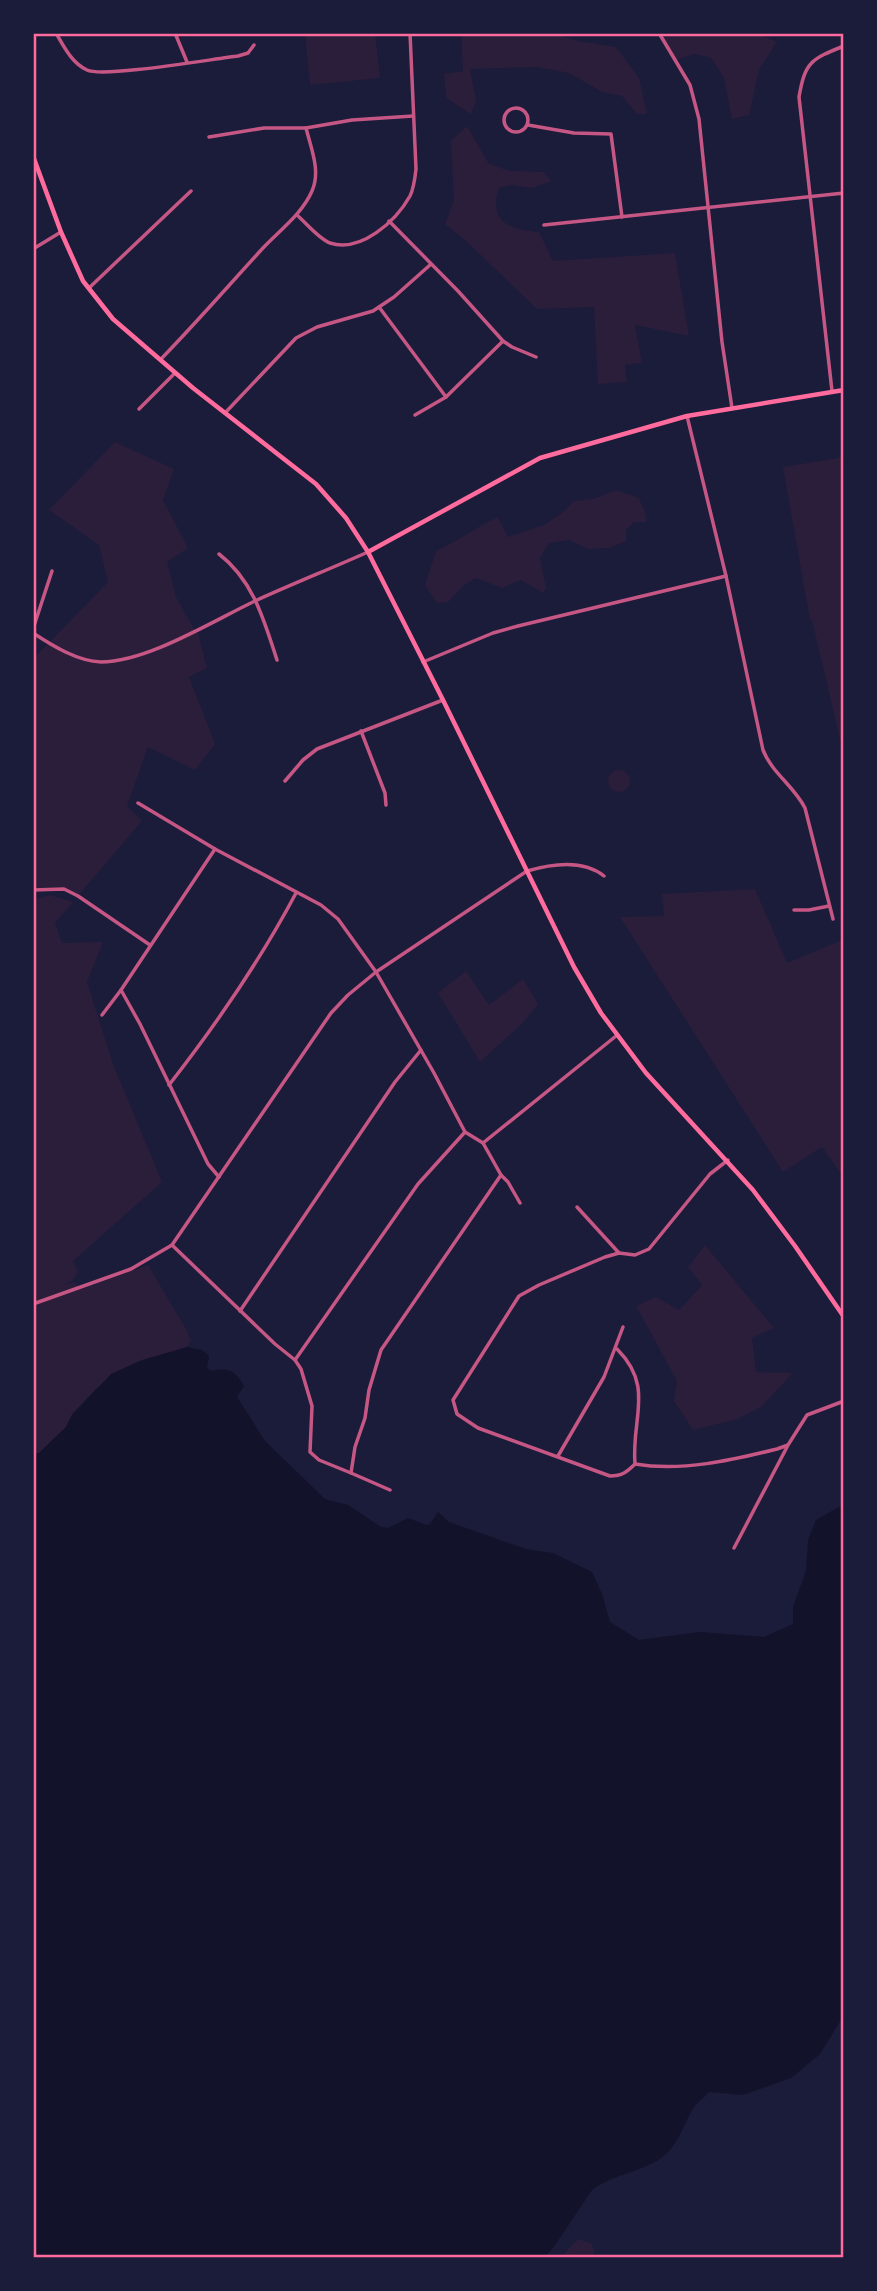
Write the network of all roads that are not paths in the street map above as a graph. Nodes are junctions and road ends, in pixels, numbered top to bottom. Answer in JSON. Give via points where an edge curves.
{"nodes":[{"id":1,"x":56,"y":33,"type":"edge"},
{"id":2,"x":175,"y":33,"type":"edge"},
{"id":3,"x":410,"y":33,"type":"edge"},
{"id":4,"x":659,"y":33,"type":"edge"},
{"id":5,"x":254,"y":46,"type":"dead end"},
{"id":6,"x":844,"y":46,"type":"edge"},
{"id":7,"x":187,"y":62,"type":"junction"},
{"id":8,"x":413,"y":116,"type":"junction"},
{"id":9,"x":528,"y":125,"type":"junction"},
{"id":10,"x":306,"y":128,"type":"junction"},
{"id":11,"x":209,"y":137,"type":"dead end"},
{"id":12,"x":33,"y":156,"type":"edge"},
{"id":13,"x":191,"y":191,"type":"dead end"},
{"id":14,"x":844,"y":193,"type":"edge"},
{"id":15,"x":811,"y":197,"type":"junction"},
{"id":16,"x":707,"y":208,"type":"junction"},
{"id":17,"x":297,"y":215,"type":"junction"},
{"id":18,"x":622,"y":217,"type":"junction"},
{"id":19,"x":389,"y":221,"type":"junction"},
{"id":20,"x":544,"y":225,"type":"dead end"},
{"id":21,"x":61,"y":232,"type":"junction"},
{"id":22,"x":33,"y":249,"type":"edge"},
{"id":23,"x":430,"y":265,"type":"junction"},
{"id":24,"x":88,"y":288,"type":"junction"},
{"id":25,"x":379,"y":307,"type":"junction"},
{"id":26,"x":503,"y":341,"type":"junction"},
{"id":27,"x":536,"y":357,"type":"dead end"},
{"id":28,"x":160,"y":360,"type":"junction"},
{"id":29,"x":175,"y":373,"type":"junction"},
{"id":30,"x":844,"y":390,"type":"edge"},
{"id":31,"x":832,"y":391,"type":"junction"},
{"id":32,"x":446,"y":397,"type":"junction"},
{"id":33,"x":732,"y":408,"type":"junction"},
{"id":34,"x":139,"y":409,"type":"dead end"},
{"id":35,"x":225,"y":413,"type":"junction"},
{"id":36,"x":415,"y":415,"type":"dead end"},
{"id":37,"x":687,"y":416,"type":"junction"},
{"id":38,"x":368,"y":552,"type":"junction"},
{"id":39,"x":219,"y":554,"type":"dead end"},
{"id":40,"x":52,"y":571,"type":"dead end"},
{"id":41,"x":726,"y":576,"type":"junction"},
{"id":42,"x":256,"y":601,"type":"junction"},
{"id":43,"x":33,"y":631,"type":"edge"},
{"id":44,"x":277,"y":660,"type":"dead end"},
{"id":45,"x":423,"y":662,"type":"junction"},
{"id":46,"x":443,"y":699,"type":"junction"},
{"id":47,"x":361,"y":731,"type":"junction"},
{"id":48,"x":285,"y":781,"type":"dead end"},
{"id":49,"x":138,"y":803,"type":"dead end"},
{"id":50,"x":386,"y":805,"type":"dead end"},
{"id":51,"x":215,"y":849,"type":"junction"},
{"id":52,"x":527,"y":872,"type":"junction"},
{"id":53,"x":604,"y":876,"type":"dead end"},
{"id":54,"x":33,"y":890,"type":"edge"},
{"id":55,"x":296,"y":893,"type":"junction"},
{"id":56,"x":829,"y":906,"type":"junction"},
{"id":57,"x":794,"y":910,"type":"dead end"},
{"id":58,"x":833,"y":919,"type":"dead end"},
{"id":59,"x":150,"y":944,"type":"junction"},
{"id":60,"x":376,"y":972,"type":"junction"},
{"id":61,"x":121,"y":990,"type":"junction"},
{"id":62,"x":102,"y":1015,"type":"dead end"},
{"id":63,"x":616,"y":1036,"type":"junction"},
{"id":64,"x":421,"y":1051,"type":"junction"},
{"id":65,"x":169,"y":1085,"type":"junction"},
{"id":66,"x":465,"y":1132,"type":"junction"},
{"id":67,"x":483,"y":1143,"type":"junction"},
{"id":68,"x":728,"y":1160,"type":"junction"},
{"id":69,"x":501,"y":1175,"type":"junction"},
{"id":70,"x":219,"y":1178,"type":"junction"},
{"id":71,"x":520,"y":1203,"type":"dead end"},
{"id":72,"x":577,"y":1207,"type":"dead end"},
{"id":73,"x":172,"y":1245,"type":"junction"},
{"id":74,"x":619,"y":1253,"type":"junction"},
{"id":75,"x":33,"y":1304,"type":"edge"},
{"id":76,"x":240,"y":1311,"type":"junction"},
{"id":77,"x":844,"y":1317,"type":"edge"},
{"id":78,"x":623,"y":1327,"type":"dead end"},
{"id":79,"x":617,"y":1349,"type":"junction"},
{"id":80,"x":295,"y":1360,"type":"junction"},
{"id":81,"x":844,"y":1401,"type":"edge"},
{"id":82,"x":788,"y":1445,"type":"junction"},
{"id":83,"x":558,"y":1457,"type":"junction"},
{"id":84,"x":635,"y":1464,"type":"junction"},
{"id":85,"x":351,"y":1473,"type":"junction"},
{"id":86,"x":390,"y":1490,"type":"dead end"},
{"id":87,"x":734,"y":1548,"type":"dead end"}],
"edges":[{"from":1,"to":7,"type":"street","via":[[73,59],[89,72]]},
{"from":2,"to":7,"type":"street"},
{"from":3,"to":8,"type":"street"},
{"from":4,"to":16,"type":"street","via":[[694,98]]},
{"from":5,"to":7,"type":"street","via":[[238,57]]},
{"from":6,"to":15,"type":"street","via":[[816,58],[806,68],[799,97]]},
{"from":8,"to":10,"type":"street"},
{"from":8,"to":19,"type":"street","via":[[414,185]]},
{"from":9,"to":9,"type":"street","via":[[528,117],[520,109],[512,109],[505,117],[512,132]]},
{"from":9,"to":18,"type":"street","via":[[611,134]]},
{"from":10,"to":11,"type":"street","via":[[264,128]]},
{"from":10,"to":17,"type":"street","via":[[316,177]]},
{"from":12,"to":21,"type":"main road"},
{"from":13,"to":24,"type":"street"},
{"from":14,"to":15,"type":"street"},
{"from":15,"to":16,"type":"street"},
{"from":15,"to":31,"type":"street"},
{"from":16,"to":18,"type":"street"},
{"from":16,"to":33,"type":"street"},
{"from":17,"to":19,"type":"street","via":[[327,243],[348,245],[365,240]]},
{"from":17,"to":28,"type":"street"},
{"from":18,"to":20,"type":"street"},
{"from":19,"to":23,"type":"street"},
{"from":21,"to":22,"type":"street"},
{"from":21,"to":24,"type":"main road"},
{"from":23,"to":25,"type":"street"},
{"from":23,"to":26,"type":"street"},
{"from":24,"to":28,"type":"main road","via":[[113,319]]},
{"from":25,"to":32,"type":"street"},
{"from":25,"to":35,"type":"street","via":[[296,338]]},
{"from":26,"to":27,"type":"street"},
{"from":26,"to":32,"type":"street"},
{"from":28,"to":29,"type":"main road"},
{"from":29,"to":34,"type":"street"},
{"from":29,"to":35,"type":"main road"},
{"from":30,"to":31,"type":"main road"},
{"from":31,"to":33,"type":"main road"},
{"from":32,"to":36,"type":"street"},
{"from":33,"to":37,"type":"main road"},
{"from":35,"to":38,"type":"main road","via":[[316,484]]},
{"from":37,"to":38,"type":"main road","via":[[540,458]]},
{"from":37,"to":41,"type":"street"},
{"from":38,"to":42,"type":"street"},
{"from":38,"to":45,"type":"main road"},
{"from":39,"to":42,"type":"street","via":[[234,565]]},
{"from":40,"to":43,"type":"street"},
{"from":41,"to":45,"type":"street","via":[[518,626]]},
{"from":41,"to":56,"type":"street","via":[[763,750],[805,808]]},
{"from":42,"to":43,"type":"street","via":[[155,649],[120,660],[99,662],[80,657]]},
{"from":42,"to":44,"type":"street"},
{"from":45,"to":46,"type":"main road"},
{"from":46,"to":47,"type":"street"},
{"from":46,"to":52,"type":"main road"},
{"from":47,"to":48,"type":"street","via":[[317,749]]},
{"from":47,"to":50,"type":"street"},
{"from":49,"to":51,"type":"street"},
{"from":51,"to":55,"type":"street"},
{"from":51,"to":59,"type":"street"},
{"from":52,"to":53,"type":"street","via":[[552,865],[583,866]]},
{"from":52,"to":60,"type":"street"},
{"from":52,"to":63,"type":"main road","via":[[574,967]]},
{"from":54,"to":59,"type":"street","via":[[64,889]]},
{"from":55,"to":60,"type":"street","via":[[338,919]]},
{"from":55,"to":65,"type":"street"},
{"from":56,"to":57,"type":"street"},
{"from":56,"to":58,"type":"street"},
{"from":59,"to":61,"type":"street"},
{"from":60,"to":64,"type":"street"},
{"from":60,"to":70,"type":"street","via":[[331,1013]]},
{"from":61,"to":62,"type":"street"},
{"from":61,"to":65,"type":"street"},
{"from":63,"to":67,"type":"street"},
{"from":63,"to":68,"type":"main road"},
{"from":64,"to":66,"type":"street"},
{"from":64,"to":76,"type":"street","via":[[395,1082]]},
{"from":65,"to":70,"type":"street"},
{"from":66,"to":67,"type":"street"},
{"from":66,"to":80,"type":"street","via":[[418,1184]]},
{"from":67,"to":69,"type":"street"},
{"from":68,"to":74,"type":"street","via":[[710,1174],[649,1248],[635,1255]]},
{"from":68,"to":77,"type":"main road"},
{"from":69,"to":71,"type":"street"},
{"from":69,"to":85,"type":"street","via":[[382,1350]]},
{"from":70,"to":73,"type":"street"},
{"from":72,"to":74,"type":"street"},
{"from":73,"to":75,"type":"street","via":[[131,1269]]},
{"from":73,"to":76,"type":"street"},
{"from":74,"to":83,"type":"street","via":[[519,1296],[453,1400],[457,1414],[478,1428]]},
{"from":76,"to":80,"type":"street"},
{"from":78,"to":79,"type":"street"},
{"from":79,"to":83,"type":"street"},
{"from":79,"to":84,"type":"street","via":[[633,1368],[640,1390]]},
{"from":80,"to":85,"type":"street","via":[[312,1406],[310,1451]]},
{"from":81,"to":82,"type":"street","via":[[807,1415]]},
{"from":82,"to":84,"type":"street","via":[[696,1465]]},
{"from":82,"to":87,"type":"street"},
{"from":83,"to":84,"type":"street","via":[[610,1476],[628,1472]]},
{"from":85,"to":86,"type":"street"}]}
